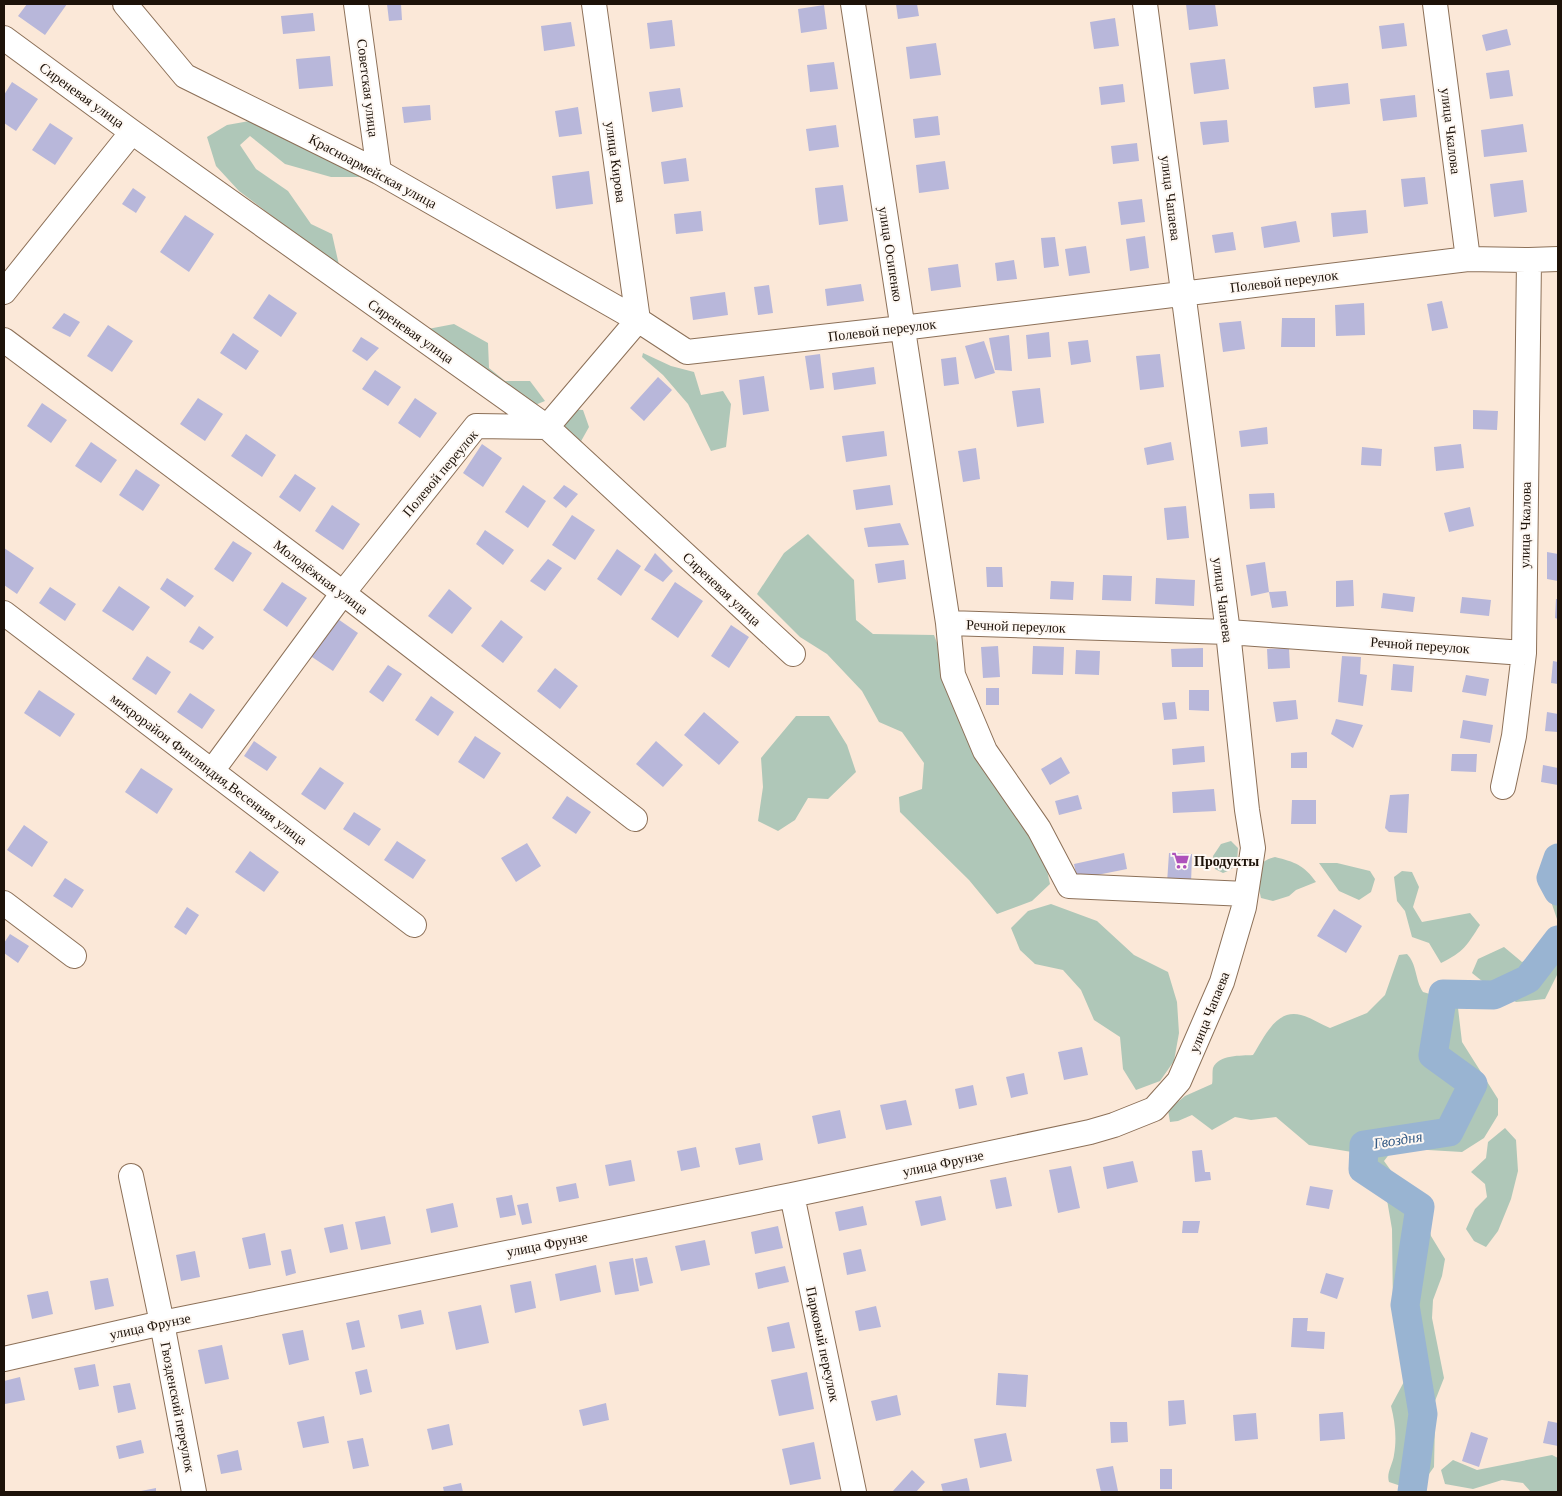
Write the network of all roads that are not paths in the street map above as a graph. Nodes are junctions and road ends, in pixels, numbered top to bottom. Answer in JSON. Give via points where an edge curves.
{"nodes":[{"id":1,"x":125,"y":4,"type":"edge"},
{"id":2,"x":356,"y":4,"type":"edge"},
{"id":3,"x":594,"y":4,"type":"edge"},
{"id":4,"x":854,"y":4,"type":"edge"},
{"id":5,"x":1145,"y":4,"type":"edge"},
{"id":6,"x":1435,"y":4,"type":"edge"},
{"id":7,"x":4,"y":38,"type":"edge"},
{"id":8,"x":132,"y":132,"type":"junction"},
{"id":9,"x":378,"y":172,"type":"junction"},
{"id":10,"x":1468,"y":259,"type":"junction"},
{"id":11,"x":1558,"y":259,"type":"edge"},
{"id":12,"x":1529,"y":260,"type":"junction"},
{"id":13,"x":4,"y":292,"type":"edge"},
{"id":14,"x":1183,"y":294,"type":"junction"},
{"id":15,"x":638,"y":320,"type":"junction"},
{"id":16,"x":902,"y":328,"type":"junction"},
{"id":17,"x":4,"y":340,"type":"edge"},
{"id":18,"x":547,"y":427,"type":"junction"},
{"id":19,"x":343,"y":593,"type":"junction"},
{"id":20,"x":4,"y":612,"type":"edge"},
{"id":21,"x":948,"y":624,"type":"junction"},
{"id":22,"x":1228,"y":632,"type":"junction"},
{"id":23,"x":1524,"y":653,"type":"junction"},
{"id":24,"x":793,"y":654,"type":"dead end"},
{"id":25,"x":212,"y":771,"type":"junction"},
{"id":26,"x":1503,"y":787,"type":"dead end"},
{"id":27,"x":635,"y":819,"type":"dead end"},
{"id":28,"x":1246,"y":894,"type":"junction"},
{"id":29,"x":4,"y":903,"type":"edge"},
{"id":30,"x":414,"y":925,"type":"dead end"},
{"id":31,"x":74,"y":956,"type":"dead end"},
{"id":32,"x":1090,"y":1132,"type":"joint"},
{"id":33,"x":131,"y":1176,"type":"dead end"},
{"id":34,"x":792,"y":1195,"type":"junction"},
{"id":35,"x":162,"y":1323,"type":"junction"},
{"id":36,"x":4,"y":1359,"type":"edge"},
{"id":37,"x":194,"y":1492,"type":"edge"},
{"id":38,"x":854,"y":1492,"type":"edge"}],
"edges":[{"from":1,"to":9,"type":"street","name":"Красноармейская улица","via":[[185,76]]},
{"from":2,"to":9,"type":"street","name":"Советская улица"},
{"from":3,"to":15,"type":"street","name":"улица Кирова"},
{"from":4,"to":16,"type":"street","name":"улица Осипенко"},
{"from":5,"to":14,"type":"street","name":"улица Чапаева"},
{"from":6,"to":10,"type":"street","name":"улица Чкалова"},
{"from":7,"to":8,"type":"street","name":"Сиреневая улица"},
{"from":8,"to":13,"type":"street"},
{"from":8,"to":18,"type":"street","name":"Сиреневая улица"},
{"from":9,"to":15,"type":"street","name":"Красноармейская улица"},
{"from":10,"to":12,"type":"street","name":"Полевой переулок"},
{"from":10,"to":14,"type":"street","name":"Полевой переулок"},
{"from":11,"to":12,"type":"street","name":"Полевой переулок"},
{"from":12,"to":23,"type":"street","name":"улица Чкалова"},
{"from":14,"to":16,"type":"street","name":"Полевой переулок"},
{"from":14,"to":22,"type":"street","name":"улица Чапаева"},
{"from":15,"to":16,"type":"street","name":"Полевой переулок","via":[[687,352]]},
{"from":15,"to":18,"type":"street"},
{"from":16,"to":21,"type":"street","name":"улица Осипенко"},
{"from":17,"to":19,"type":"street","name":"Молодёжная улица"},
{"from":18,"to":19,"type":"street","name":"Полевой переулок","via":[[476,426]]},
{"from":18,"to":24,"type":"street","name":"Сиреневая улица"},
{"from":19,"to":25,"type":"street"},
{"from":19,"to":27,"type":"street","name":"Молодёжная улица"},
{"from":20,"to":25,"type":"street","name":"микрорайон Финляндия,Весенняя улица"},
{"from":21,"to":22,"type":"street","name":"Речной переулок"},
{"from":21,"to":28,"type":"street","name":"Речной переулок","via":[[953,675],[985,751],[1039,829],[1069,886]]},
{"from":22,"to":23,"type":"street","name":"Речной переулок"},
{"from":22,"to":28,"type":"street","name":"улица Чапаева","via":[[1253,848]]},
{"from":23,"to":26,"type":"street","name":"улица Чкалова","via":[[1514,736]]},
{"from":25,"to":30,"type":"street","name":"микрорайон Финляндия,Весенняя улица"},
{"from":28,"to":32,"type":"street","name":"улица Чапаева","via":[[1222,982],[1179,1081],[1154,1109]]},
{"from":29,"to":31,"type":"street"},
{"from":32,"to":34,"type":"street","name":"улица Фрунзе"},
{"from":33,"to":35,"type":"street","name":"Гвозденский переулок"},
{"from":34,"to":35,"type":"street","name":"улица Фрунзе"},
{"from":34,"to":38,"type":"street","name":"Парковый переулок"},
{"from":35,"to":36,"type":"street","name":"улица Фрунзе"},
{"from":35,"to":37,"type":"street","name":"Гвозденский переулок"}]}
